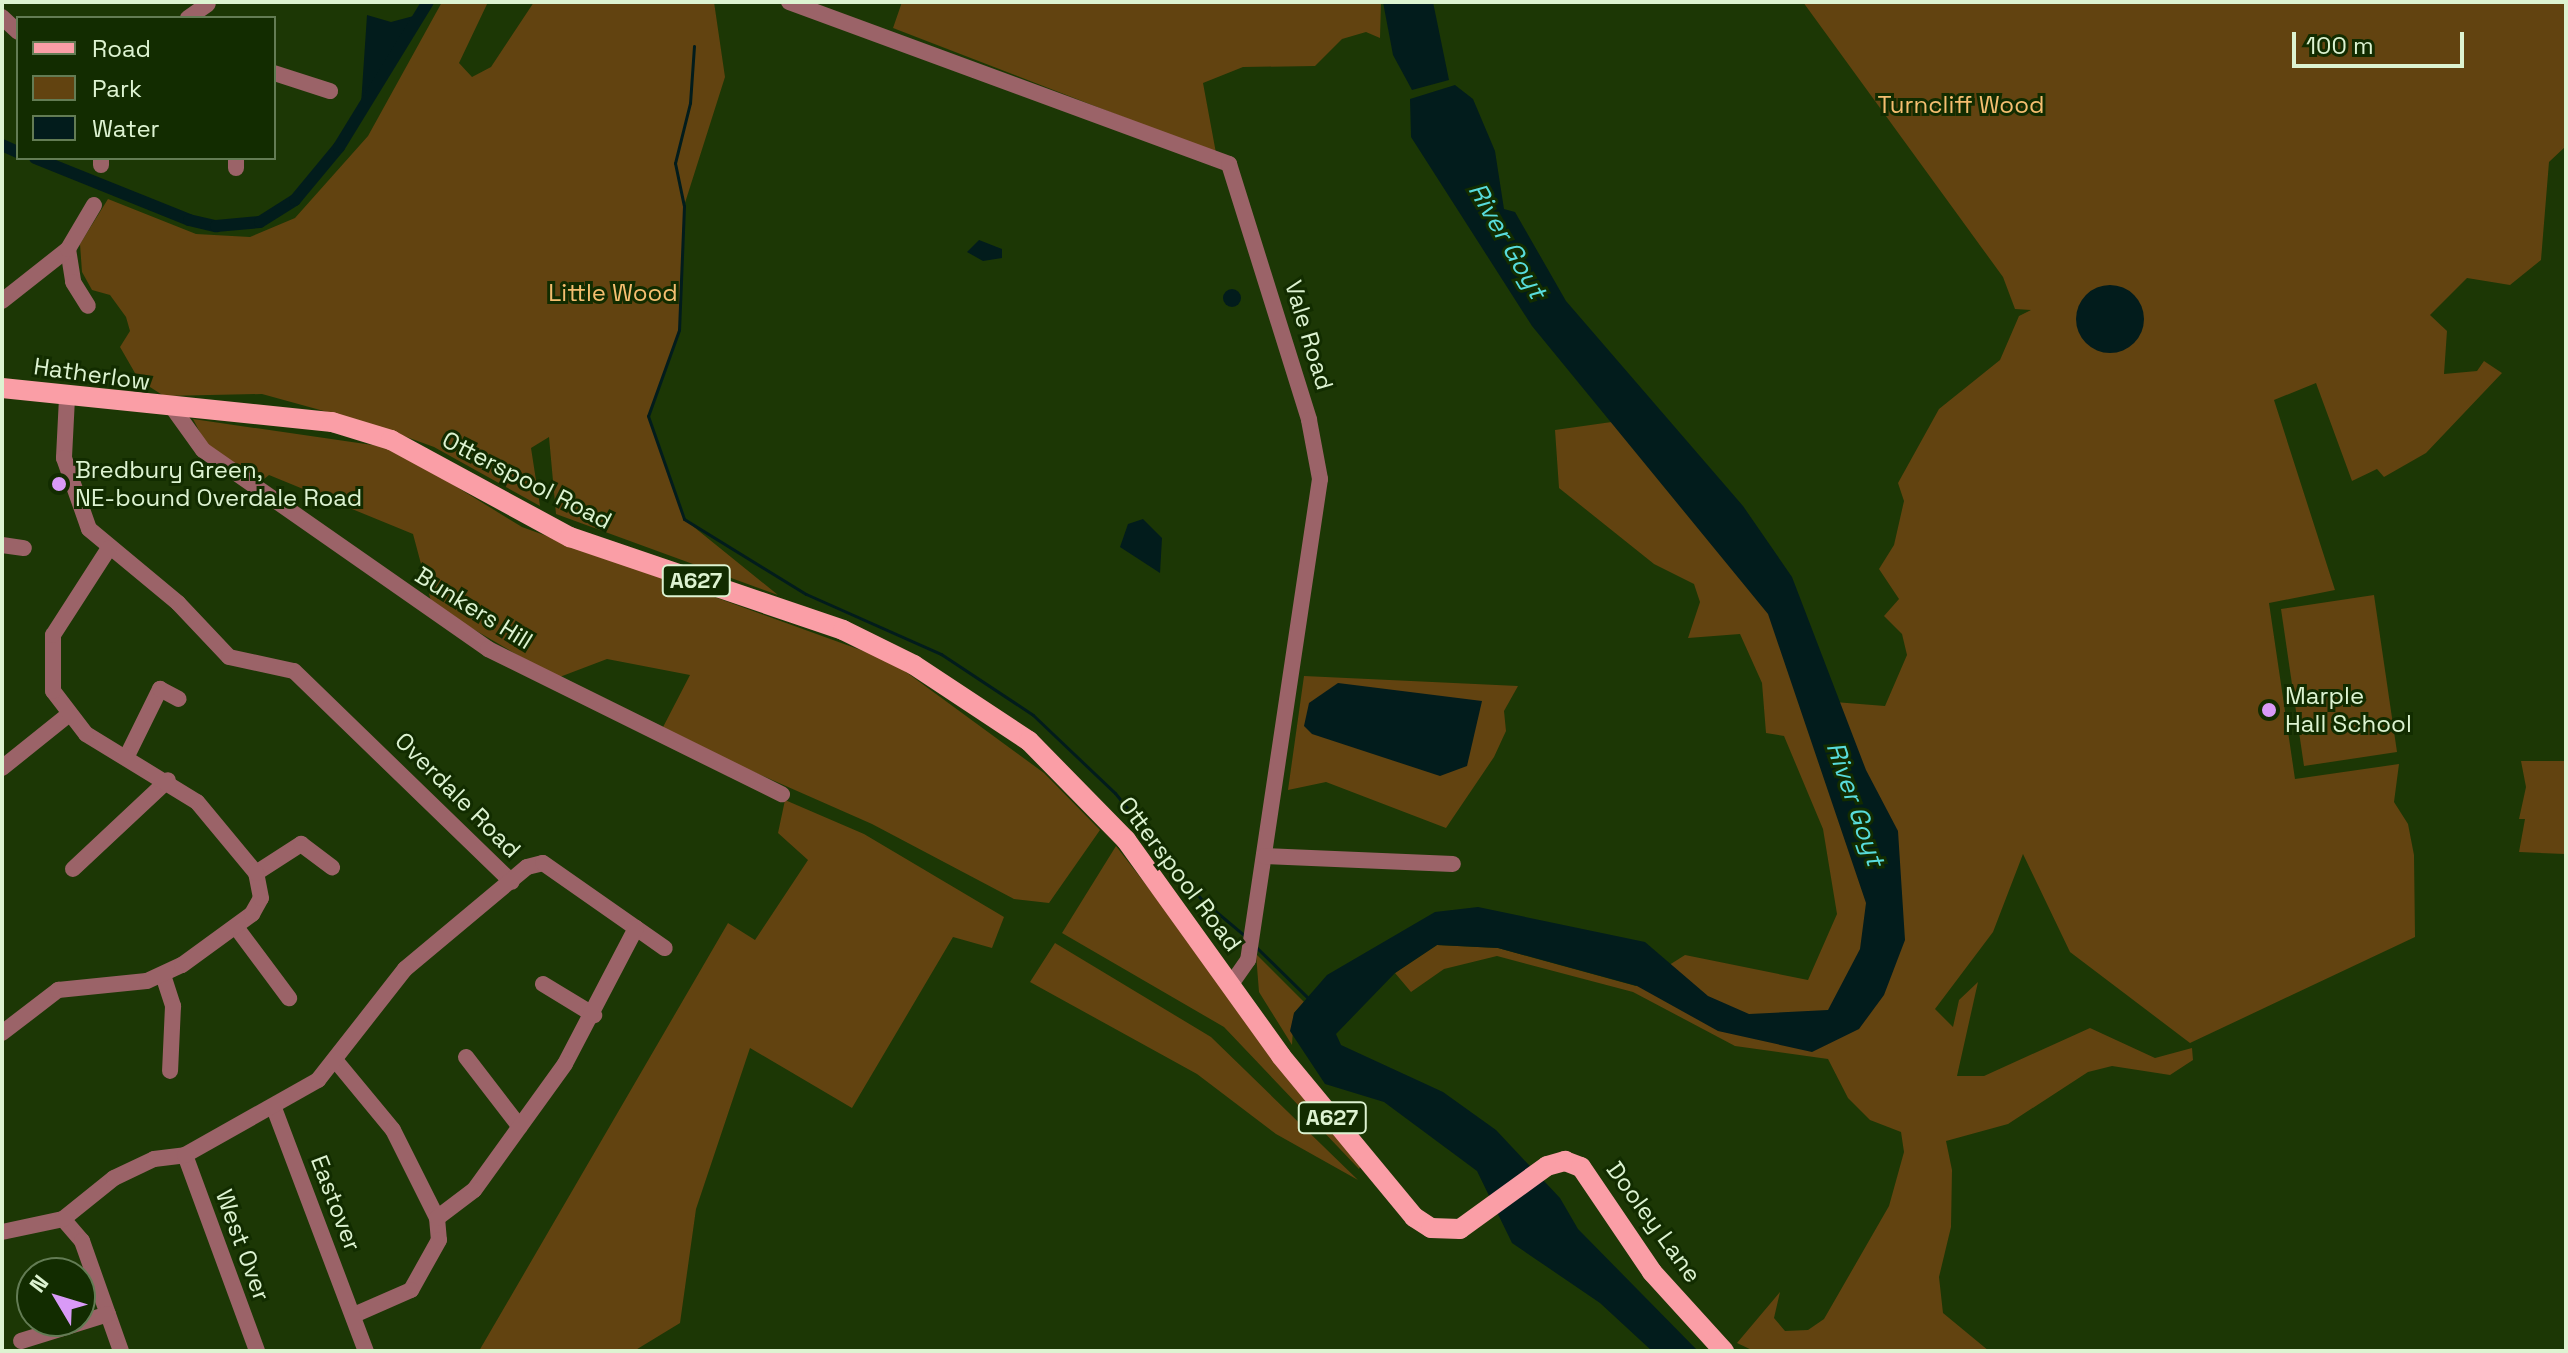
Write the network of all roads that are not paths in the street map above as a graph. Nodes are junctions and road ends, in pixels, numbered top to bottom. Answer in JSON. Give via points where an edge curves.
{"nodes":[{"id":1,"x":789,"y":2,"type":"edge"},
{"id":2,"x":276,"y":74,"type":"edge"},
{"id":3,"x":330,"y":91,"type":"dead end"},
{"id":4,"x":94,"y":205,"type":"dead end"},
{"id":5,"x":68,"y":249,"type":"junction"},
{"id":6,"x":2,"y":301,"type":"edge"},
{"id":7,"x":88,"y":306,"type":"dead end"},
{"id":8,"x":2,"y":388,"type":"edge"},
{"id":9,"x":67,"y":398,"type":"junction"},
{"id":10,"x":175,"y":411,"type":"junction"},
{"id":11,"x":2,"y":545,"type":"edge"},
{"id":12,"x":24,"y":548,"type":"dead end"},
{"id":13,"x":109,"y":548,"type":"junction"},
{"id":14,"x":179,"y":699,"type":"dead end"},
{"id":15,"x":67,"y":716,"type":"junction"},
{"id":16,"x":127,"y":756,"type":"junction"},
{"id":17,"x":2,"y":768,"type":"edge"},
{"id":18,"x":168,"y":780,"type":"junction"},
{"id":19,"x":782,"y":794,"type":"dead end"},
{"id":20,"x":1264,"y":856,"type":"junction"},
{"id":21,"x":1453,"y":864,"type":"dead end"},
{"id":22,"x":332,"y":867,"type":"dead end"},
{"id":23,"x":73,"y":869,"type":"dead end"},
{"id":24,"x":256,"y":873,"type":"junction"},
{"id":25,"x":512,"y":882,"type":"junction"},
{"id":26,"x":236,"y":927,"type":"junction"},
{"id":27,"x":636,"y":928,"type":"junction"},
{"id":28,"x":665,"y":948,"type":"dead end"},
{"id":29,"x":163,"y":975,"type":"junction"},
{"id":30,"x":543,"y":984,"type":"dead end"},
{"id":31,"x":1231,"y":984,"type":"junction"},
{"id":32,"x":289,"y":998,"type":"dead end"},
{"id":33,"x":594,"y":1015,"type":"junction"},
{"id":34,"x":2,"y":1033,"type":"edge"},
{"id":35,"x":466,"y":1057,"type":"dead end"},
{"id":36,"x":336,"y":1061,"type":"junction"},
{"id":37,"x":170,"y":1071,"type":"dead end"},
{"id":38,"x":274,"y":1108,"type":"junction"},
{"id":39,"x":520,"y":1127,"type":"junction"},
{"id":40,"x":185,"y":1155,"type":"junction"},
{"id":41,"x":437,"y":1218,"type":"junction"},
{"id":42,"x":63,"y":1219,"type":"junction"},
{"id":43,"x":2,"y":1232,"type":"edge"},
{"id":44,"x":1450,"y":1232,"type":"joint"},
{"id":45,"x":108,"y":1314,"type":"junction"},
{"id":46,"x":354,"y":1315,"type":"junction"},
{"id":47,"x":21,"y":1341,"type":"dead end"},
{"id":48,"x":121,"y":1351,"type":"edge"},
{"id":49,"x":257,"y":1351,"type":"edge"},
{"id":50,"x":366,"y":1351,"type":"edge"},
{"id":51,"x":1724,"y":1351,"type":"edge"}],
"edges":[{"from":1,"to":20,"type":"street","name":"Vale Road","via":[[1229,164],[1309,420],[1320,479]]},
{"from":2,"to":3,"type":"street"},
{"from":4,"to":5,"type":"street"},
{"from":5,"to":6,"type":"street"},
{"from":5,"to":7,"type":"street","via":[[73,282]]},
{"from":8,"to":9,"type":"main road","name":"Hatherlow","number":"A627"},
{"from":9,"to":10,"type":"main road","name":"Hatherlow","number":"A627"},
{"from":9,"to":13,"type":"street","name":"Overdale Road","via":[[69,484],[89,529]]},
{"from":10,"to":19,"type":"street","name":"Bunkers Hill","via":[[203,450],[488,649]]},
{"from":10,"to":31,"type":"main road","name":"Otterspool Road","number":"A627","via":[[332,422],[391,440],[570,537],[843,630],[914,665],[1029,741],[1083,794]]},
{"from":11,"to":12,"type":"street"},
{"from":13,"to":15,"type":"street","via":[[53,635],[50,675]]},
{"from":13,"to":25,"type":"street","name":"Overdale Road","via":[[178,603],[229,657],[294,671]]},
{"from":14,"to":16,"type":"street","via":[[160,689]]},
{"from":15,"to":16,"type":"street"},
{"from":15,"to":17,"type":"street"},
{"from":16,"to":18,"type":"street"},
{"from":18,"to":23,"type":"street"},
{"from":18,"to":24,"type":"street","via":[[197,802]]},
{"from":20,"to":21,"type":"street"},
{"from":20,"to":31,"type":"street","name":"Vale Road","via":[[1248,960]]},
{"from":22,"to":24,"type":"street","via":[[301,844]]},
{"from":24,"to":26,"type":"street","via":[[259,904]]},
{"from":25,"to":27,"type":"street","name":"Overdale Road","via":[[543,863]]},
{"from":25,"to":36,"type":"street","via":[[387,986]]},
{"from":26,"to":29,"type":"street"},
{"from":26,"to":32,"type":"street"},
{"from":27,"to":28,"type":"street"},
{"from":27,"to":33,"type":"street"},
{"from":29,"to":34,"type":"street","via":[[58,990]]},
{"from":29,"to":37,"type":"street","via":[[173,1006]]},
{"from":30,"to":33,"type":"street"},
{"from":31,"to":44,"type":"main road","name":"Otterspool Road","number":"A627","via":[[1404,1207],[1431,1228]]},
{"from":33,"to":39,"type":"street"},
{"from":35,"to":39,"type":"street"},
{"from":36,"to":38,"type":"street"},
{"from":36,"to":41,"type":"street","via":[[393,1130]]},
{"from":38,"to":40,"type":"street"},
{"from":38,"to":46,"type":"street","name":"Eastover"},
{"from":39,"to":41,"type":"street","via":[[474,1190]]},
{"from":40,"to":42,"type":"street","via":[[138,1166]]},
{"from":40,"to":49,"type":"street","name":"West Over"},
{"from":41,"to":46,"type":"street","via":[[439,1240],[426,1274],[411,1290]]},
{"from":42,"to":43,"type":"street"},
{"from":42,"to":45,"type":"street","via":[[82,1241]]},
{"from":44,"to":51,"type":"main road","name":"Dooley Lane","number":"A627","via":[[1481,1221],[1535,1174],[1565,1161],[1581,1167],[1652,1272]]},
{"from":45,"to":47,"type":"street"},
{"from":45,"to":48,"type":"street"},
{"from":46,"to":50,"type":"street"}]}
